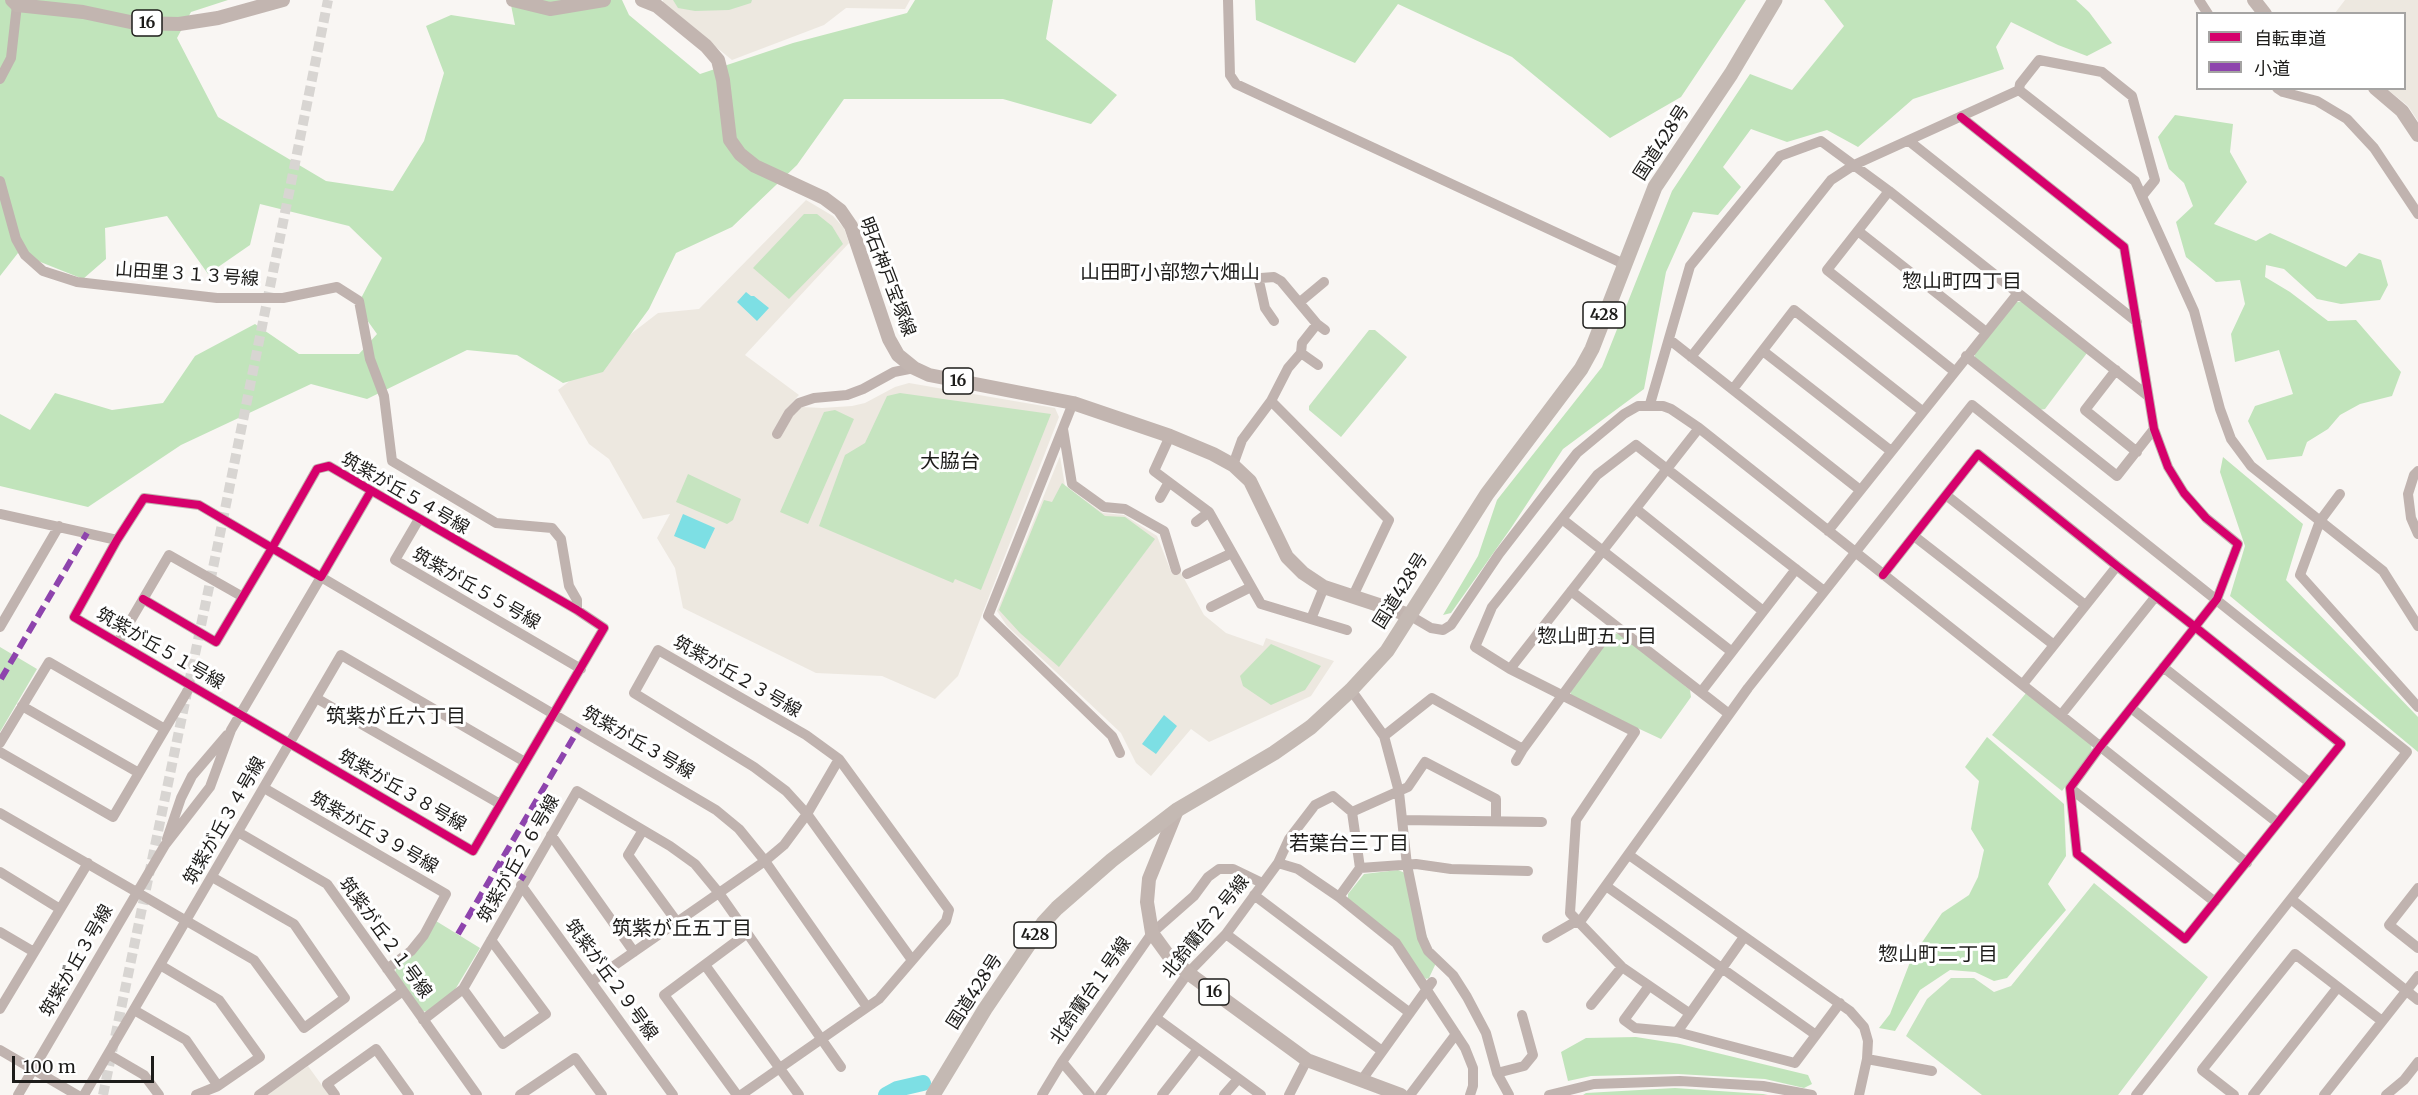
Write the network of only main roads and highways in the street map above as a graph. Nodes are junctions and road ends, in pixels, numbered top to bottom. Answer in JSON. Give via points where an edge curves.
{"nodes":[{"id":1,"x":283,"y":0,"type":"edge"},
{"id":2,"x":513,"y":0,"type":"edge"},
{"id":3,"x":604,"y":0,"type":"edge"},
{"id":4,"x":642,"y":0,"type":"edge"},
{"id":5,"x":1775,"y":0,"type":"edge"},
{"id":6,"x":2254,"y":0,"type":"edge"},
{"id":7,"x":14,"y":2,"type":"edge"},
{"id":8,"x":657,"y":3,"type":"edge"},
{"id":9,"x":2263,"y":12,"type":"edge"},
{"id":10,"x":2377,"y":90,"type":"edge"},
{"id":11,"x":2418,"y":135,"type":"edge"},
{"id":12,"x":1410,"y":615,"type":"junction"},
{"id":13,"x":1177,"y":810,"type":"junction"},
{"id":14,"x":933,"y":1095,"type":"edge"},
{"id":15,"x":1401,"y":1095,"type":"edge"}],
"edges":[{"from":1,"to":7,"type":"main road","number":"16","via":[[179,24],[135,23]]},
{"from":2,"to":3,"type":"main road","via":[[550,9]]},
{"from":4,"to":8,"type":"main road","name":"明石神戸宝塚線","number":"16"},
{"from":5,"to":12,"type":"highway","name":"国道428号","number":"428","via":[[1731,74],[1664,171],[1646,206],[1581,369],[1498,478]]},
{"from":6,"to":9,"type":"main road"},
{"from":8,"to":12,"type":"main road","name":"明石神戸宝塚線","number":"16","via":[[718,60],[730,140],[740,154],[755,166],[824,198],[840,210],[851,226],[898,355],[929,375],[1072,403],[1213,454],[1250,481],[1287,557],[1303,573],[1324,587]]},
{"from":10,"to":11,"type":"main road","via":[[2402,111]]},
{"from":12,"to":13,"type":"highway","name":"国道428号","number":"428","via":[[1387,651],[1351,690],[1294,740]]},
{"from":13,"to":14,"type":"highway","name":"国道428号","number":"428","via":[[1112,860],[1044,922]]},
{"from":13,"to":15,"type":"main road","number":"16","via":[[1149,879],[1147,902],[1152,933],[1168,954],[1307,1060]]}]}
